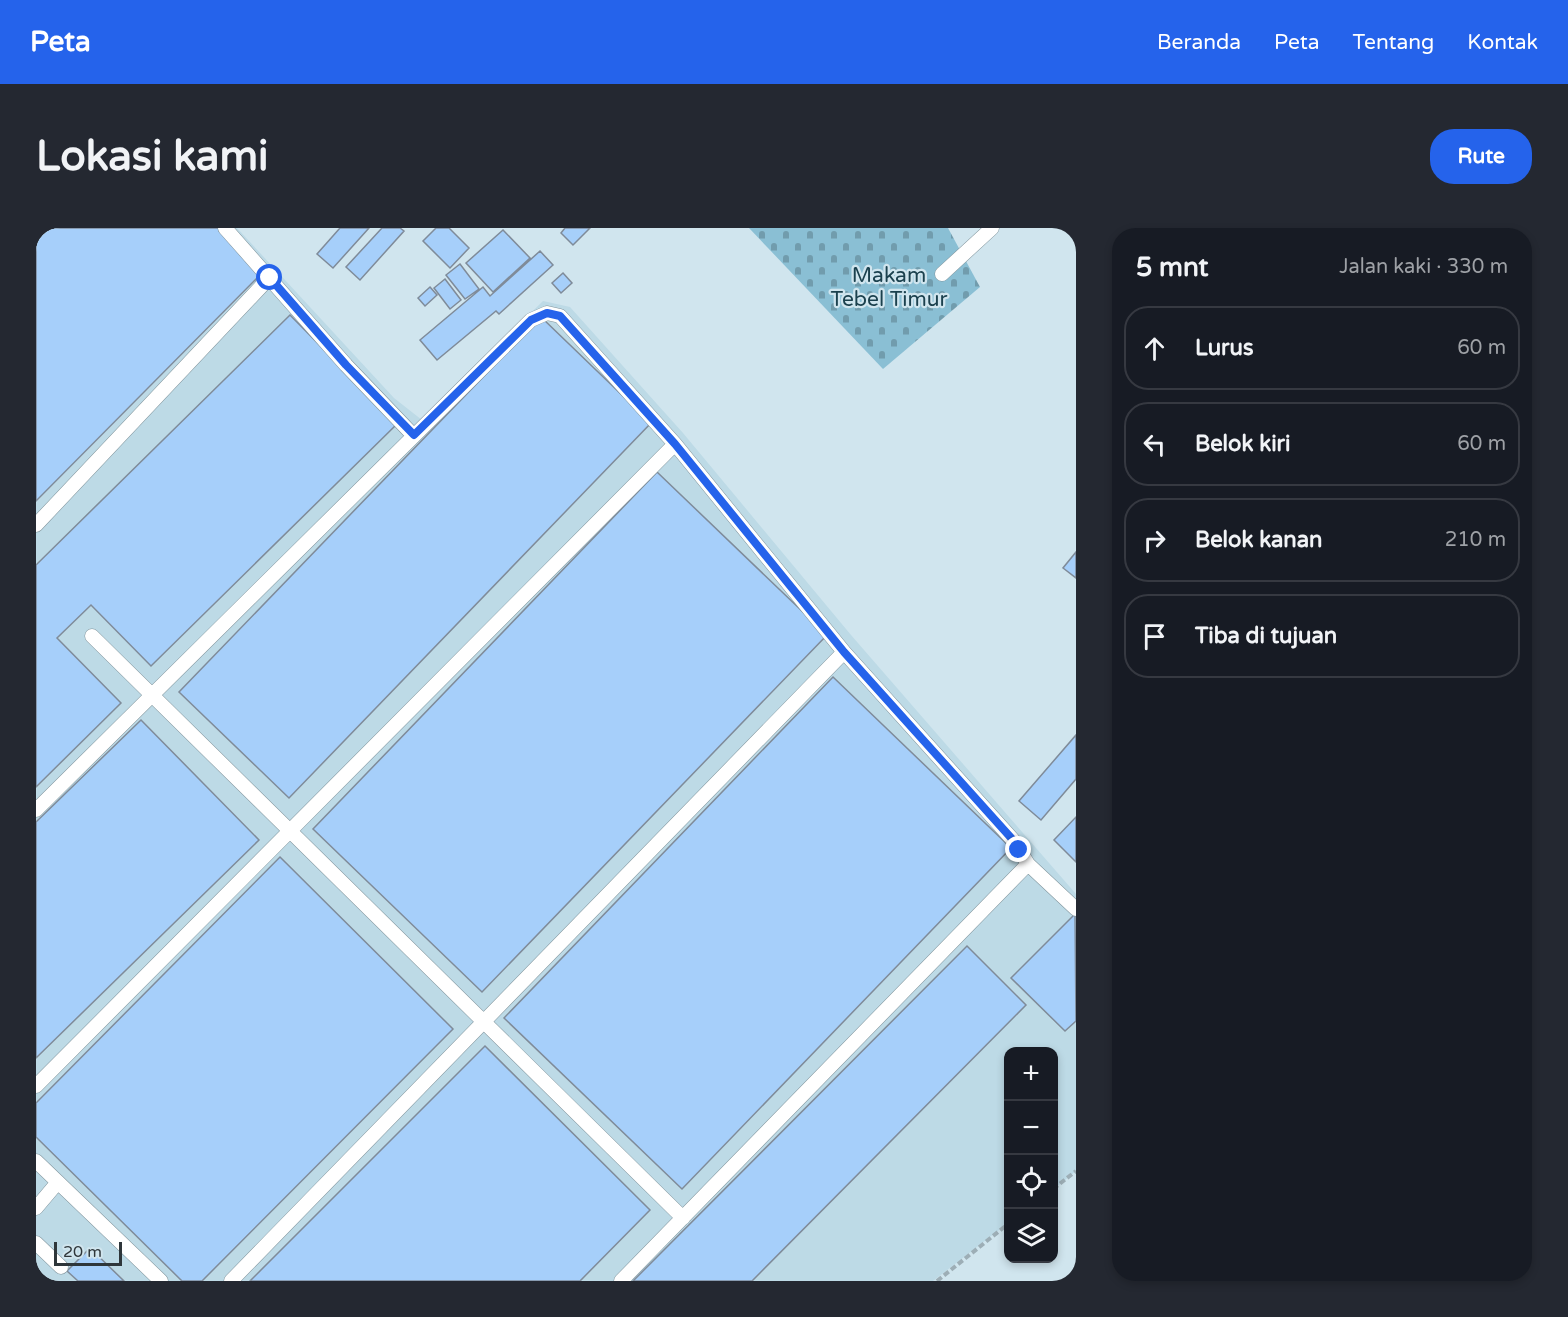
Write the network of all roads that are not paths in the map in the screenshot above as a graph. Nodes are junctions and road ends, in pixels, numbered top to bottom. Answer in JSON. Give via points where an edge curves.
{"nodes":[{"id":1,"x":225,"y":228,"type":"edge"},
{"id":2,"x":992,"y":228,"type":"edge"},
{"id":3,"x":942,"y":274,"type":"dead end"},
{"id":4,"x":270,"y":278,"type":"junction"},
{"id":5,"x":414,"y":435,"type":"junction"},
{"id":6,"x":675,"y":444,"type":"junction"},
{"id":7,"x":36,"y":525,"type":"edge"},
{"id":8,"x":92,"y":636,"type":"dead end"},
{"id":9,"x":844,"y":652,"type":"junction"},
{"id":10,"x":152,"y":693,"type":"junction"},
{"id":11,"x":36,"y":810,"type":"edge"},
{"id":12,"x":290,"y":830,"type":"junction"},
{"id":13,"x":1028,"y":864,"type":"junction"},
{"id":14,"x":1076,"y":909,"type":"edge"},
{"id":15,"x":485,"y":1023,"type":"junction"},
{"id":16,"x":36,"y":1086,"type":"edge"},
{"id":17,"x":36,"y":1161,"type":"edge"},
{"id":18,"x":58,"y":1182,"type":"junction"},
{"id":19,"x":36,"y":1208,"type":"edge"},
{"id":20,"x":683,"y":1218,"type":"junction"},
{"id":21,"x":36,"y":1242,"type":"edge"},
{"id":22,"x":61,"y":1268,"type":"dead end"},
{"id":23,"x":161,"y":1281,"type":"edge"},
{"id":24,"x":231,"y":1281,"type":"edge"},
{"id":25,"x":621,"y":1281,"type":"edge"}],
"edges":[{"from":1,"to":4,"type":"lane"},
{"from":2,"to":3,"type":"lane"},
{"from":4,"to":5,"type":"lane"},
{"from":4,"to":7,"type":"lane"},
{"from":5,"to":6,"type":"lane","via":[[531,320],[547,313],[560,316]]},
{"from":5,"to":10,"type":"lane"},
{"from":6,"to":9,"type":"lane"},
{"from":6,"to":12,"type":"lane"},
{"from":8,"to":10,"type":"lane"},
{"from":9,"to":13,"type":"lane","via":[[1013,840]]},
{"from":9,"to":15,"type":"lane"},
{"from":10,"to":11,"type":"lane"},
{"from":10,"to":12,"type":"lane"},
{"from":12,"to":15,"type":"lane"},
{"from":12,"to":16,"type":"lane"},
{"from":13,"to":14,"type":"lane"},
{"from":13,"to":20,"type":"lane"},
{"from":15,"to":20,"type":"lane"},
{"from":15,"to":24,"type":"lane"},
{"from":17,"to":18,"type":"lane"},
{"from":18,"to":19,"type":"lane"},
{"from":18,"to":23,"type":"lane"},
{"from":20,"to":25,"type":"lane"},
{"from":21,"to":22,"type":"lane"}]}
